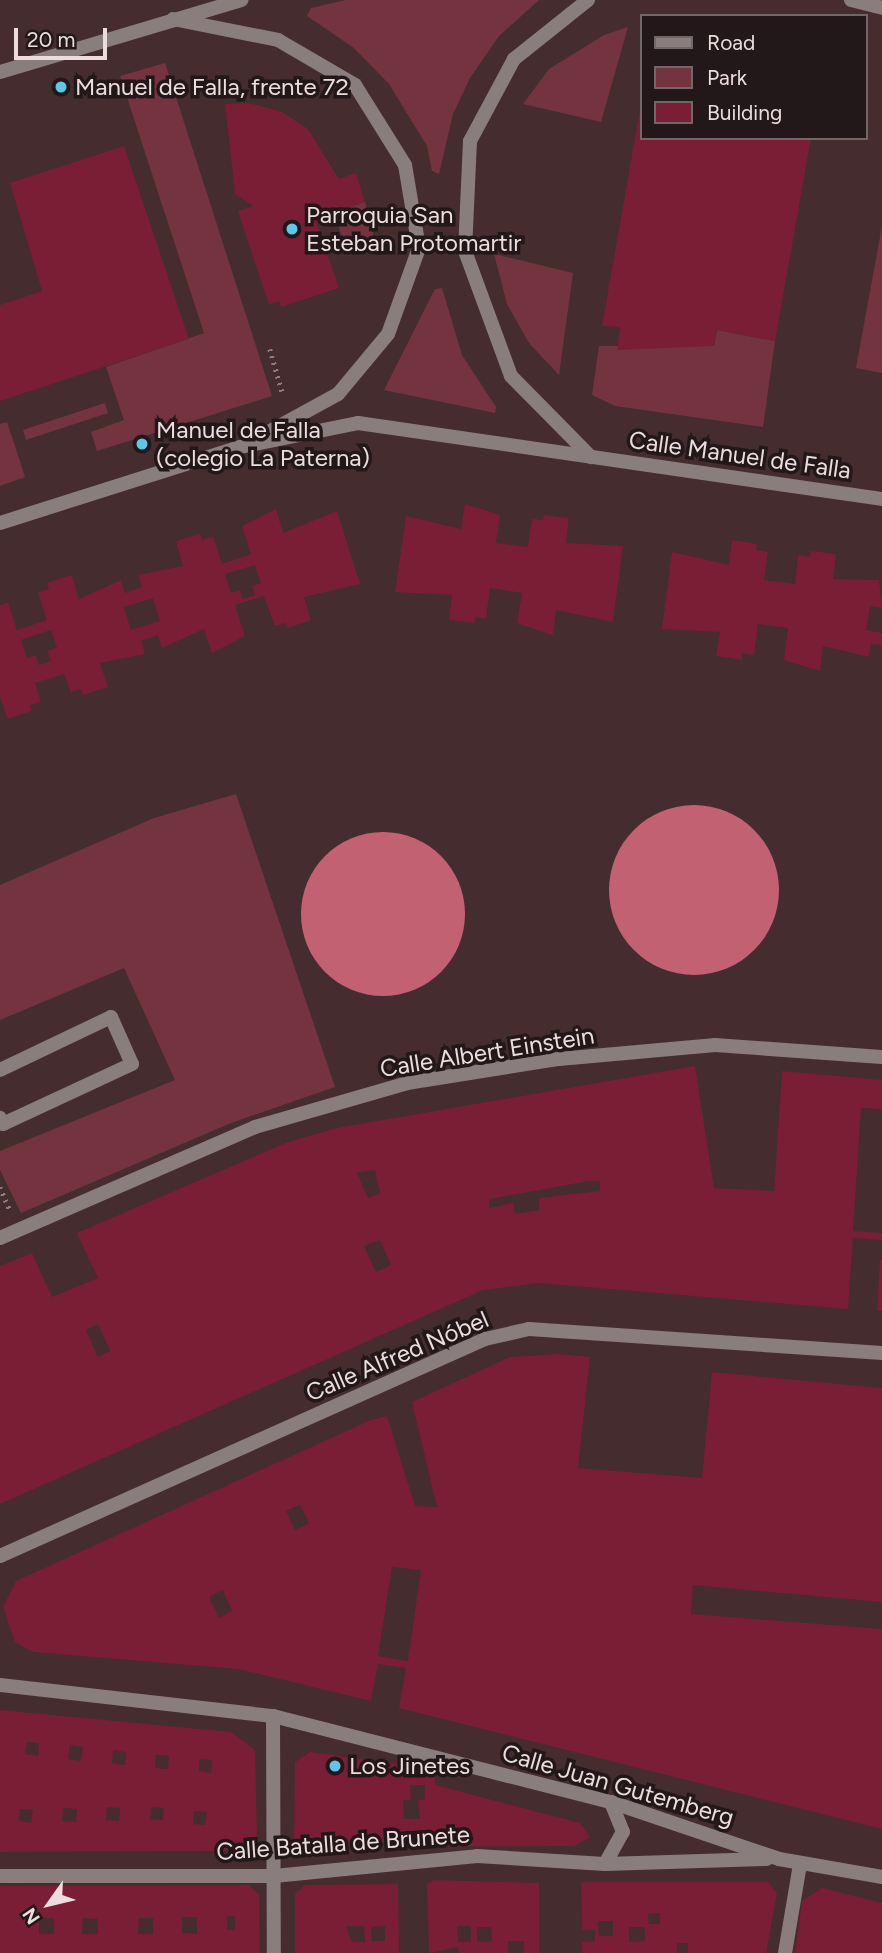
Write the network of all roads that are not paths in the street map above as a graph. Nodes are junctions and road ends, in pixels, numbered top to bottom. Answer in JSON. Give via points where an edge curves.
{"nodes":[{"id":1,"x":242,"y":0,"type":"edge"},
{"id":2,"x":588,"y":0,"type":"edge"},
{"id":3,"x":851,"y":0,"type":"edge"},
{"id":4,"x":882,"y":8,"type":"edge"},
{"id":5,"x":173,"y":19,"type":"junction"},
{"id":6,"x":0,"y":72,"type":"edge"},
{"id":7,"x":240,"y":447,"type":"junction"},
{"id":8,"x":591,"y":457,"type":"junction"},
{"id":9,"x":882,"y":499,"type":"edge"},
{"id":10,"x":0,"y":523,"type":"edge"},
{"id":11,"x":882,"y":1057,"type":"edge"},
{"id":12,"x":0,"y":1070,"type":"edge"},
{"id":13,"x":0,"y":1118,"type":"edge"},
{"id":14,"x":0,"y":1238,"type":"edge"},
{"id":15,"x":882,"y":1353,"type":"edge"},
{"id":16,"x":0,"y":1556,"type":"edge"},
{"id":17,"x":0,"y":1672,"type":"edge"},
{"id":18,"x":4,"y":1685,"type":"edge"},
{"id":19,"x":273,"y":1716,"type":"junction"},
{"id":20,"x":611,"y":1802,"type":"junction"},
{"id":21,"x":779,"y":1858,"type":"junction"},
{"id":22,"x":605,"y":1864,"type":"junction"},
{"id":23,"x":800,"y":1864,"type":"junction"},
{"id":24,"x":274,"y":1876,"type":"junction"},
{"id":25,"x":0,"y":1877,"type":"edge"},
{"id":26,"x":882,"y":1877,"type":"edge"},
{"id":27,"x":274,"y":1953,"type":"edge"},
{"id":28,"x":785,"y":1953,"type":"edge"}],
"edges":[{"from":1,"to":5,"type":"street","name":"Calle Manuel de Falla"},
{"from":2,"to":8,"type":"street","name":"Calle Manuel de Falla","via":[[514,59],[470,141],[464,251],[510,376]]},
{"from":3,"to":4,"type":"street"},
{"from":5,"to":6,"type":"street","name":"Calle Manuel de Falla"},
{"from":5,"to":7,"type":"street","name":"Calle Manuel de Falla","via":[[278,40],[355,85],[405,165],[419,248],[388,334],[338,394]]},
{"from":7,"to":8,"type":"street","name":"Calle Manuel de Falla","via":[[358,423]]},
{"from":7,"to":10,"type":"street","name":"Calle Manuel de Falla"},
{"from":8,"to":9,"type":"street","name":"Calle Manuel de Falla"},
{"from":11,"to":14,"type":"street","name":"Calle Albert Einstein","via":[[715,1045],[559,1059],[407,1083],[255,1127]]},
{"from":12,"to":13,"type":"street","via":[[111,1017],[132,1064],[3,1124]]},
{"from":15,"to":16,"type":"street","name":"Calle Alfred Nóbel","via":[[529,1329],[485,1339]]},
{"from":17,"to":18,"type":"street","name":"Calle Juan Gutemberg"},
{"from":18,"to":19,"type":"street","name":"Calle Juan Gutemberg"},
{"from":19,"to":20,"type":"street","name":"Calle Juan Gutemberg"},
{"from":19,"to":24,"type":"street"},
{"from":20,"to":21,"type":"street","name":"Calle Juan Gutemberg"},
{"from":20,"to":22,"type":"street","via":[[623,1832]]},
{"from":21,"to":22,"type":"street","name":"Calle Batalla de Brunete"},
{"from":21,"to":23,"type":"street","name":"Calle Juan Gutemberg"},
{"from":22,"to":24,"type":"street","name":"Calle Batalla de Brunete","via":[[477,1856]]},
{"from":23,"to":26,"type":"street","name":"Calle Juan Gutemberg"},
{"from":23,"to":28,"type":"street"},
{"from":24,"to":25,"type":"street","name":"Calle Batalla de Brunete"},
{"from":24,"to":27,"type":"street"}]}
